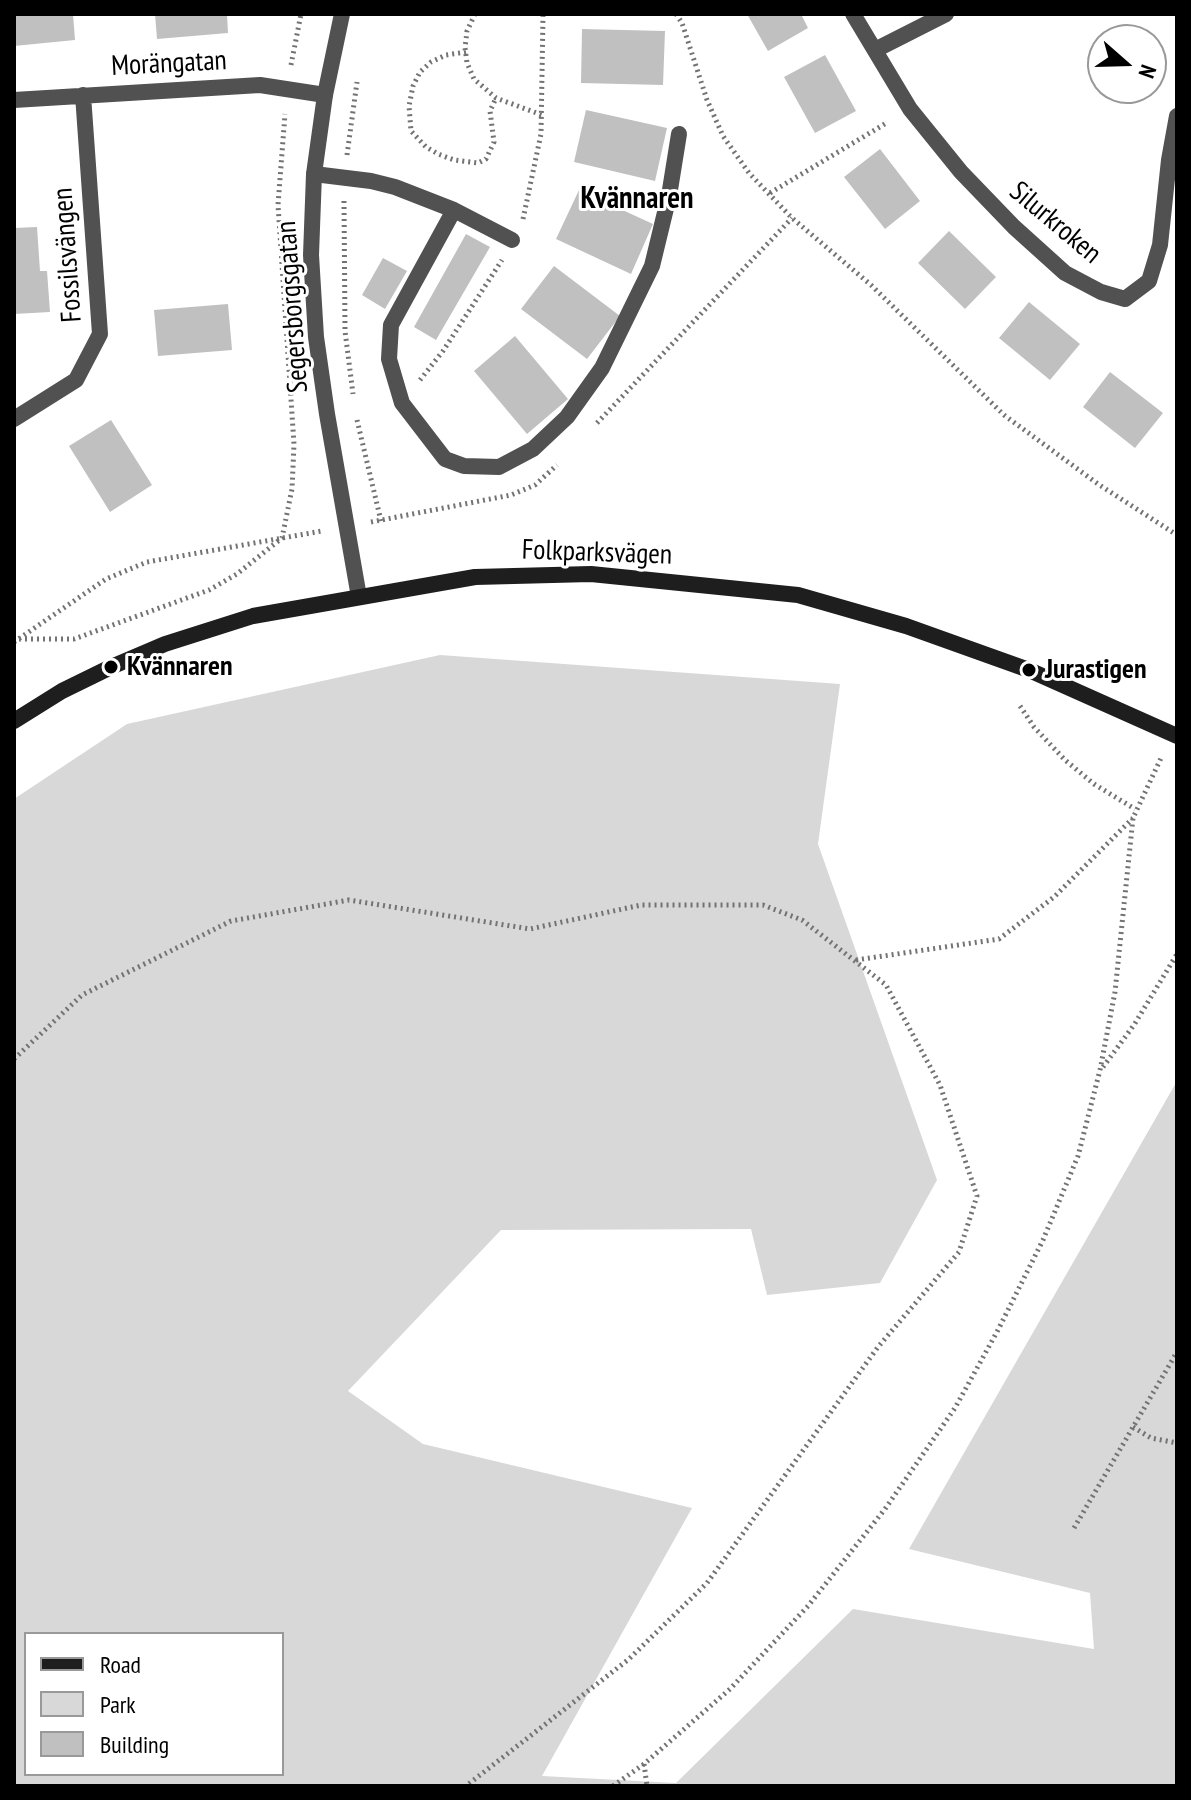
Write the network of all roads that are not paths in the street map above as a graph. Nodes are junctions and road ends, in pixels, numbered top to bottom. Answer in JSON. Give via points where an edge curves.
{"nodes":[{"id":1,"x":342,"y":14,"type":"edge"},
{"id":2,"x":853,"y":14,"type":"edge"},
{"id":3,"x":946,"y":14,"type":"edge"},
{"id":4,"x":875,"y":50,"type":"junction"},
{"id":5,"x":83,"y":95,"type":"junction"},
{"id":6,"x":325,"y":95,"type":"junction"},
{"id":7,"x":14,"y":100,"type":"edge"},
{"id":8,"x":1177,"y":116,"type":"edge"},
{"id":9,"x":679,"y":134,"type":"dead end"},
{"id":10,"x":314,"y":174,"type":"junction"},
{"id":11,"x":454,"y":210,"type":"junction"},
{"id":12,"x":512,"y":240,"type":"dead end"},
{"id":13,"x":14,"y":419,"type":"edge"},
{"id":14,"x":359,"y":597,"type":"junction"},
{"id":15,"x":14,"y":721,"type":"edge"},
{"id":16,"x":1177,"y":736,"type":"edge"}],
"edges":[{"from":1,"to":6,"type":"street","name":"Segersborgsgatan"},
{"from":2,"to":4,"type":"street","name":"Silurkroken"},
{"from":3,"to":4,"type":"street"},
{"from":4,"to":8,"type":"street","name":"Silurkroken","via":[[910,109],[1003,216],[1065,273],[1125,299],[1149,281],[1160,245]]},
{"from":5,"to":6,"type":"street","name":"Morängatan","via":[[260,85]]},
{"from":5,"to":7,"type":"street","name":"Morängatan"},
{"from":5,"to":13,"type":"street","name":"Fossilsvängen","via":[[100,334],[76,380]]},
{"from":6,"to":10,"type":"street","name":"Segersborgsgatan"},
{"from":9,"to":11,"type":"street","via":[[652,266],[602,368],[567,417],[533,449],[499,467],[464,466],[445,459],[402,403],[389,359],[391,325]]},
{"from":10,"to":11,"type":"street","via":[[395,187]]},
{"from":10,"to":14,"type":"street","name":"Segersborgsgatan","via":[[316,337]]},
{"from":11,"to":12,"type":"street"},
{"from":14,"to":15,"type":"main road","name":"Folkparksvägen","via":[[253,616],[165,644],[86,679]]},
{"from":14,"to":16,"type":"main road","name":"Folkparksvägen","via":[[475,577],[591,574],[798,595],[1029,670]]}]}
